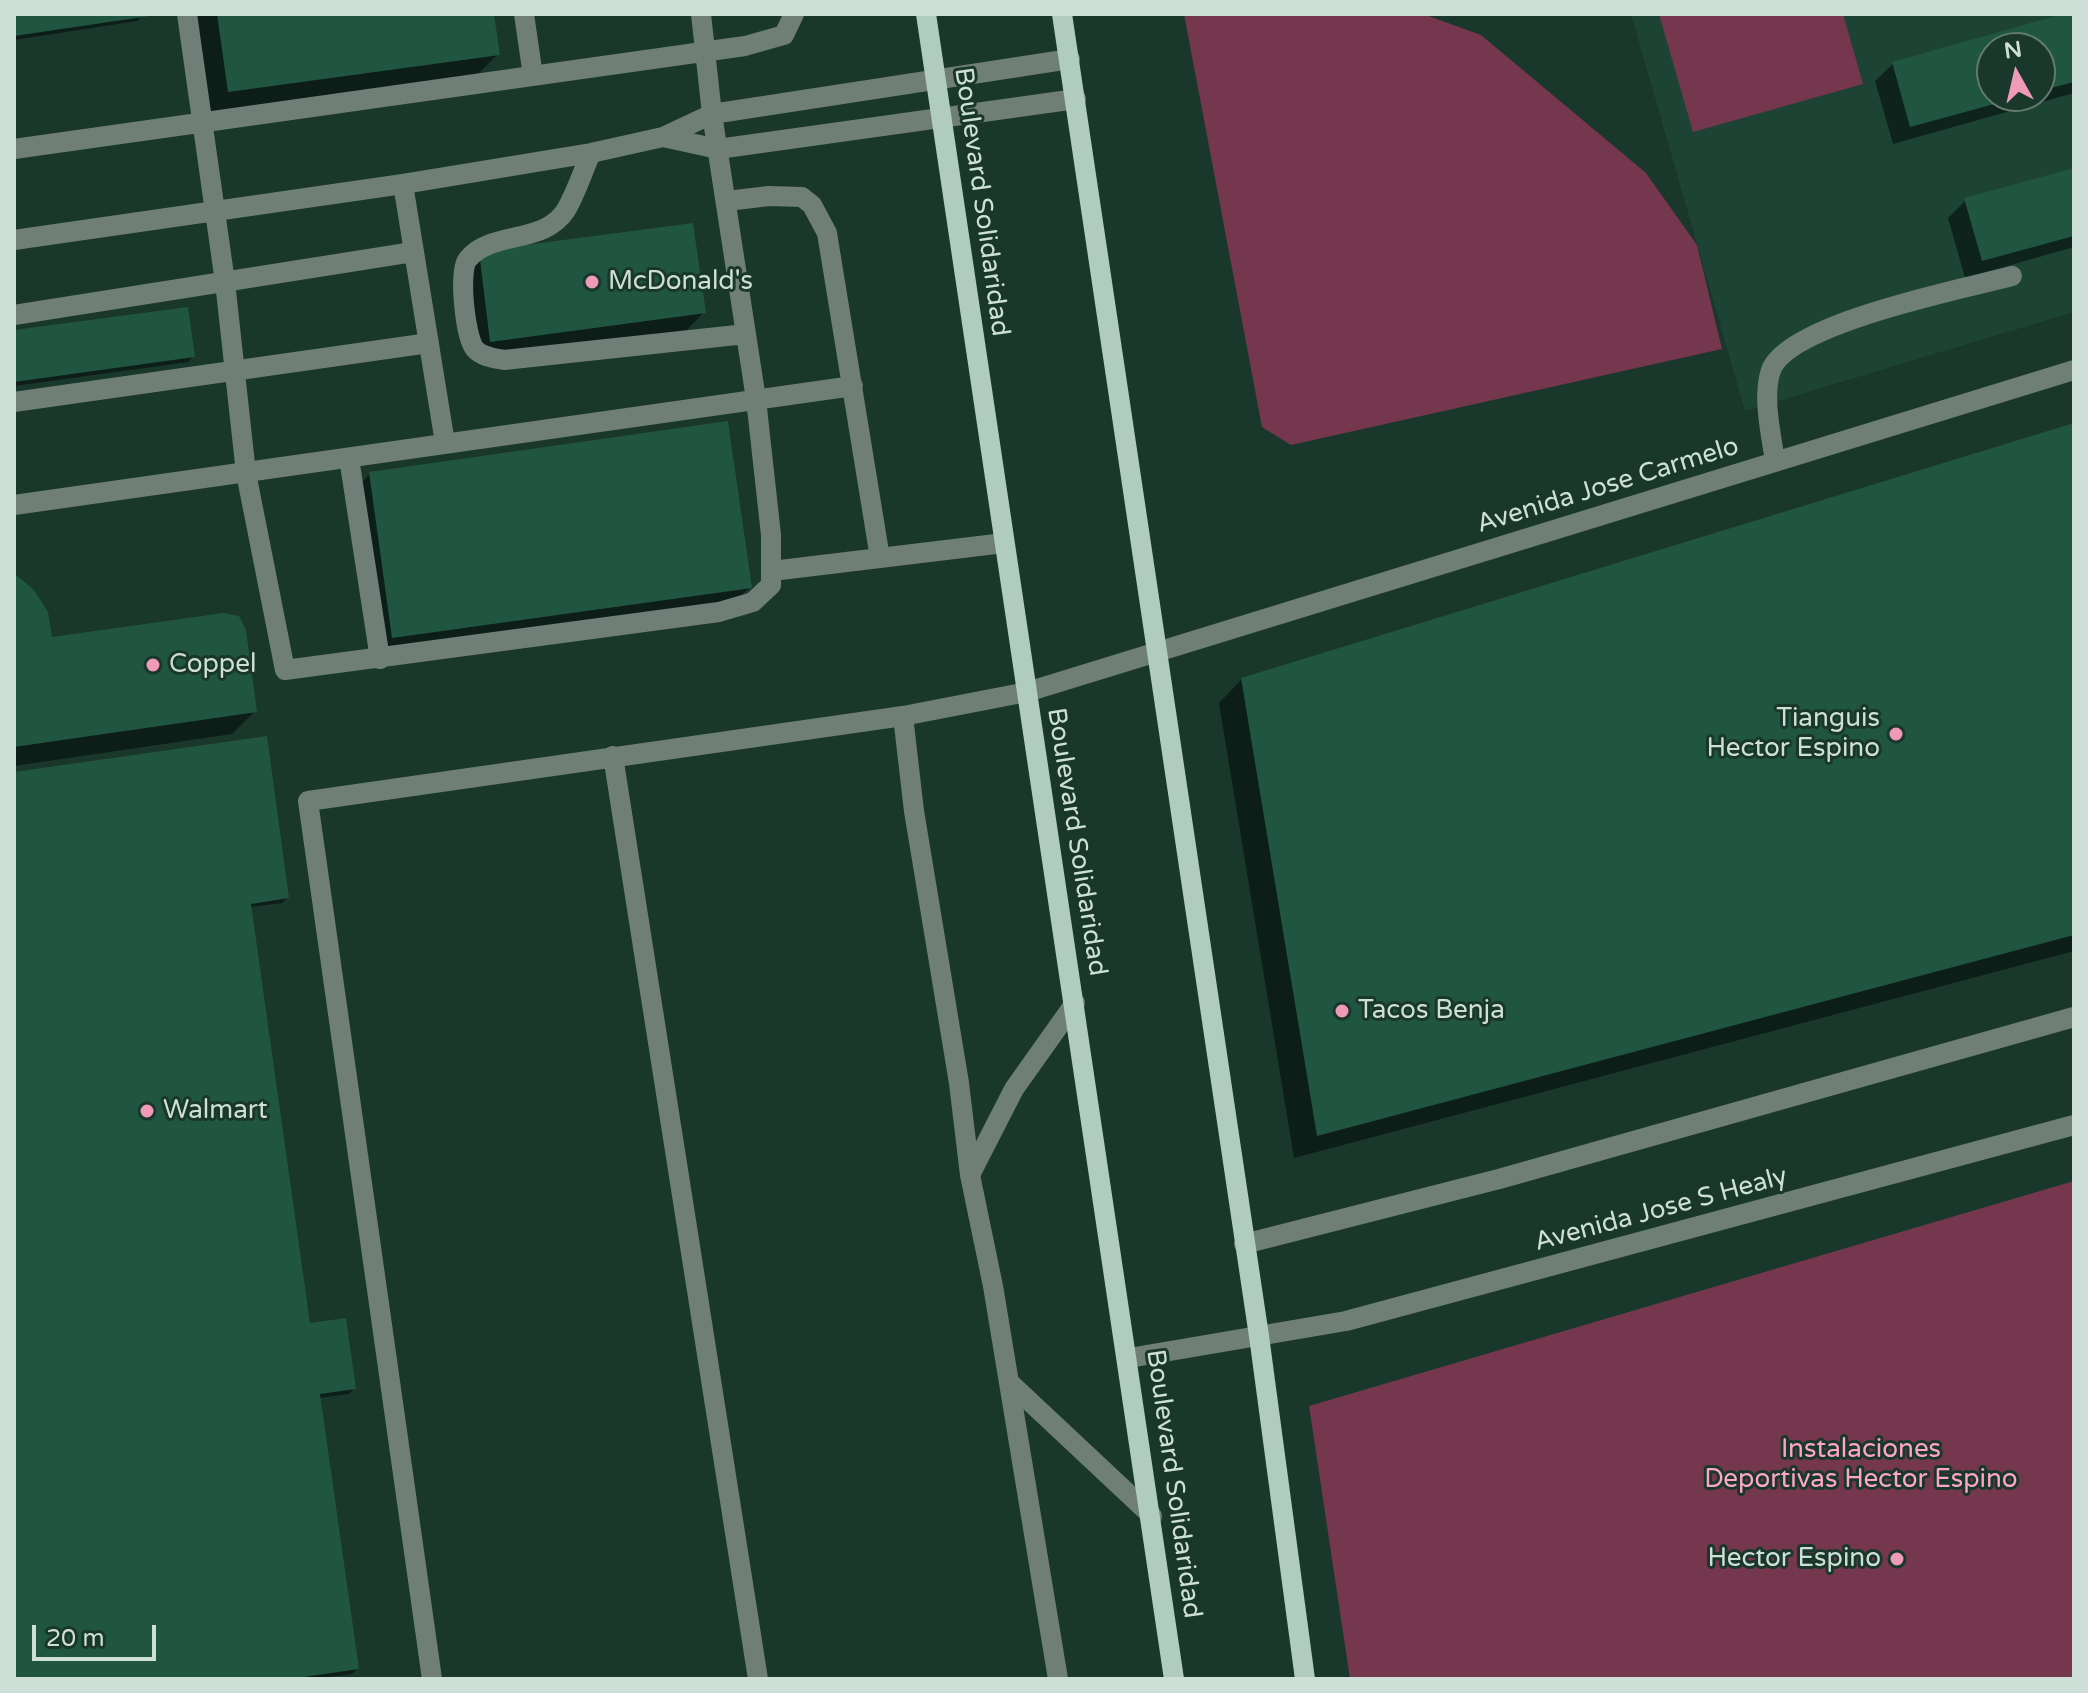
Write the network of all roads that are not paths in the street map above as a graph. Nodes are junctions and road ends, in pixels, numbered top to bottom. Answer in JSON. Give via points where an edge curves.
{"nodes":[{"id":1,"x":187,"y":14,"type":"edge"},
{"id":2,"x":524,"y":14,"type":"edge"},
{"id":3,"x":701,"y":14,"type":"edge"},
{"id":4,"x":794,"y":14,"type":"edge"},
{"id":5,"x":926,"y":14,"type":"edge"},
{"id":6,"x":1062,"y":14,"type":"edge"},
{"id":7,"x":706,"y":51,"type":"junction"},
{"id":8,"x":1070,"y":59,"type":"junction"},
{"id":9,"x":533,"y":76,"type":"junction"},
{"id":10,"x":936,"y":79,"type":"junction"},
{"id":11,"x":1076,"y":99,"type":"junction"},
{"id":12,"x":712,"y":114,"type":"junction"},
{"id":13,"x":943,"y":117,"type":"junction"},
{"id":14,"x":201,"y":124,"type":"junction"},
{"id":15,"x":663,"y":137,"type":"junction"},
{"id":16,"x":14,"y":149,"type":"edge"},
{"id":17,"x":718,"y":149,"type":"junction"},
{"id":18,"x":591,"y":153,"type":"junction"},
{"id":19,"x":403,"y":184,"type":"junction"},
{"id":20,"x":727,"y":201,"type":"junction"},
{"id":21,"x":214,"y":211,"type":"junction"},
{"id":22,"x":14,"y":240,"type":"edge"},
{"id":23,"x":413,"y":252,"type":"junction"},
{"id":24,"x":2012,"y":276,"type":"dead end"},
{"id":25,"x":225,"y":282,"type":"junction"},
{"id":26,"x":14,"y":315,"type":"edge"},
{"id":27,"x":746,"y":334,"type":"junction"},
{"id":28,"x":429,"y":343,"type":"junction"},
{"id":29,"x":2074,"y":370,"type":"edge"},
{"id":30,"x":235,"y":373,"type":"junction"},
{"id":31,"x":853,"y":386,"type":"junction"},
{"id":32,"x":756,"y":399,"type":"junction"},
{"id":33,"x":14,"y":402,"type":"edge"},
{"id":34,"x":445,"y":443,"type":"junction"},
{"id":35,"x":349,"y":458,"type":"junction"},
{"id":36,"x":1775,"y":461,"type":"junction"},
{"id":37,"x":246,"y":473,"type":"junction"},
{"id":38,"x":14,"y":505,"type":"edge"},
{"id":39,"x":1004,"y":543,"type":"junction"},
{"id":40,"x":880,"y":558,"type":"junction"},
{"id":41,"x":772,"y":571,"type":"junction"},
{"id":42,"x":1159,"y":653,"type":"junction"},
{"id":43,"x":380,"y":659,"type":"junction"},
{"id":44,"x":1027,"y":692,"type":"junction"},
{"id":45,"x":903,"y":716,"type":"junction"},
{"id":46,"x":613,"y":756,"type":"junction"},
{"id":47,"x":1075,"y":1003,"type":"junction"},
{"id":48,"x":2074,"y":1017,"type":"edge"},
{"id":49,"x":2074,"y":1125,"type":"edge"},
{"id":50,"x":970,"y":1175,"type":"junction"},
{"id":51,"x":1244,"y":1244,"type":"junction"},
{"id":52,"x":1259,"y":1336,"type":"junction"},
{"id":53,"x":1129,"y":1358,"type":"junction"},
{"id":54,"x":1010,"y":1383,"type":"junction"},
{"id":55,"x":1152,"y":1516,"type":"junction"},
{"id":56,"x":432,"y":1679,"type":"edge"},
{"id":57,"x":758,"y":1679,"type":"edge"},
{"id":58,"x":1058,"y":1679,"type":"edge"},
{"id":59,"x":1174,"y":1679,"type":"edge"},
{"id":60,"x":1305,"y":1679,"type":"edge"}],
"edges":[{"from":1,"to":14,"type":"street"},
{"from":2,"to":9,"type":"street"},
{"from":3,"to":7,"type":"street"},
{"from":4,"to":7,"type":"street","via":[[784,35]]},
{"from":5,"to":10,"type":"main road","name":"Boulevard Solidaridad"},
{"from":6,"to":8,"type":"main road"},
{"from":7,"to":9,"type":"street"},
{"from":7,"to":12,"type":"street"},
{"from":8,"to":10,"type":"street"},
{"from":8,"to":11,"type":"main road"},
{"from":9,"to":14,"type":"street"},
{"from":10,"to":12,"type":"street"},
{"from":10,"to":13,"type":"main road","name":"Boulevard Solidaridad"},
{"from":11,"to":13,"type":"street"},
{"from":11,"to":42,"type":"main road"},
{"from":12,"to":15,"type":"street"},
{"from":12,"to":17,"type":"street"},
{"from":13,"to":17,"type":"street"},
{"from":13,"to":39,"type":"main road","name":"Boulevard Solidaridad"},
{"from":14,"to":16,"type":"street"},
{"from":14,"to":21,"type":"street"},
{"from":15,"to":17,"type":"street"},
{"from":15,"to":18,"type":"street"},
{"from":17,"to":20,"type":"street"},
{"from":18,"to":19,"type":"street"},
{"from":18,"to":27,"type":"street","via":[[565,212],[550,226],[482,247],[468,258],[462,269],[468,333],[475,348],[504,360]]},
{"from":19,"to":21,"type":"street"},
{"from":19,"to":23,"type":"street"},
{"from":20,"to":27,"type":"street"},
{"from":20,"to":31,"type":"street","via":[[802,197],[821,218]]},
{"from":21,"to":22,"type":"street"},
{"from":21,"to":25,"type":"street"},
{"from":23,"to":25,"type":"street"},
{"from":23,"to":28,"type":"street"},
{"from":24,"to":36,"type":"street","via":[[1825,329],[1780,355],[1771,371],[1769,393]]},
{"from":25,"to":26,"type":"street"},
{"from":25,"to":30,"type":"street"},
{"from":27,"to":32,"type":"street"},
{"from":28,"to":30,"type":"street"},
{"from":28,"to":34,"type":"street"},
{"from":29,"to":36,"type":"street","name":"Avenida Jose Carmelo"},
{"from":30,"to":33,"type":"street"},
{"from":30,"to":37,"type":"street"},
{"from":31,"to":32,"type":"street"},
{"from":31,"to":40,"type":"street"},
{"from":32,"to":34,"type":"street"},
{"from":32,"to":41,"type":"street"},
{"from":34,"to":35,"type":"street"},
{"from":35,"to":37,"type":"street"},
{"from":35,"to":43,"type":"street"},
{"from":36,"to":42,"type":"street","name":"Avenida Jose Carmelo"},
{"from":37,"to":38,"type":"street"},
{"from":37,"to":43,"type":"street","via":[[285,670]]},
{"from":39,"to":40,"type":"street"},
{"from":39,"to":44,"type":"main road","name":"Boulevard Solidaridad"},
{"from":40,"to":41,"type":"street"},
{"from":41,"to":43,"type":"street","via":[[763,596],[719,612]]},
{"from":42,"to":44,"type":"street","name":"Avenida Jose Carmelo"},
{"from":42,"to":51,"type":"main road"},
{"from":44,"to":45,"type":"street","name":"Avenida Jose Carmelo"},
{"from":44,"to":47,"type":"main road","name":"Boulevard Solidaridad"},
{"from":45,"to":46,"type":"street","name":"Avenida Jose Carmelo"},
{"from":45,"to":50,"type":"street"},
{"from":46,"to":56,"type":"street","name":"Avenida Jose Carmelo","via":[[308,801]]},
{"from":46,"to":57,"type":"street"},
{"from":47,"to":50,"type":"street","via":[[1014,1089]]},
{"from":47,"to":53,"type":"main road","name":"Boulevard Solidaridad"},
{"from":48,"to":51,"type":"street","via":[[1514,1175]]},
{"from":49,"to":52,"type":"street","name":"Avenida Jose S Healy","via":[[1346,1321]]},
{"from":50,"to":54,"type":"street"},
{"from":51,"to":52,"type":"main road"},
{"from":52,"to":53,"type":"street","name":"Avenida Jose S Healy"},
{"from":52,"to":60,"type":"main road"},
{"from":53,"to":55,"type":"main road","name":"Boulevard Solidaridad"},
{"from":54,"to":55,"type":"street"},
{"from":54,"to":58,"type":"street"},
{"from":55,"to":59,"type":"main road","name":"Boulevard Solidaridad"}]}
